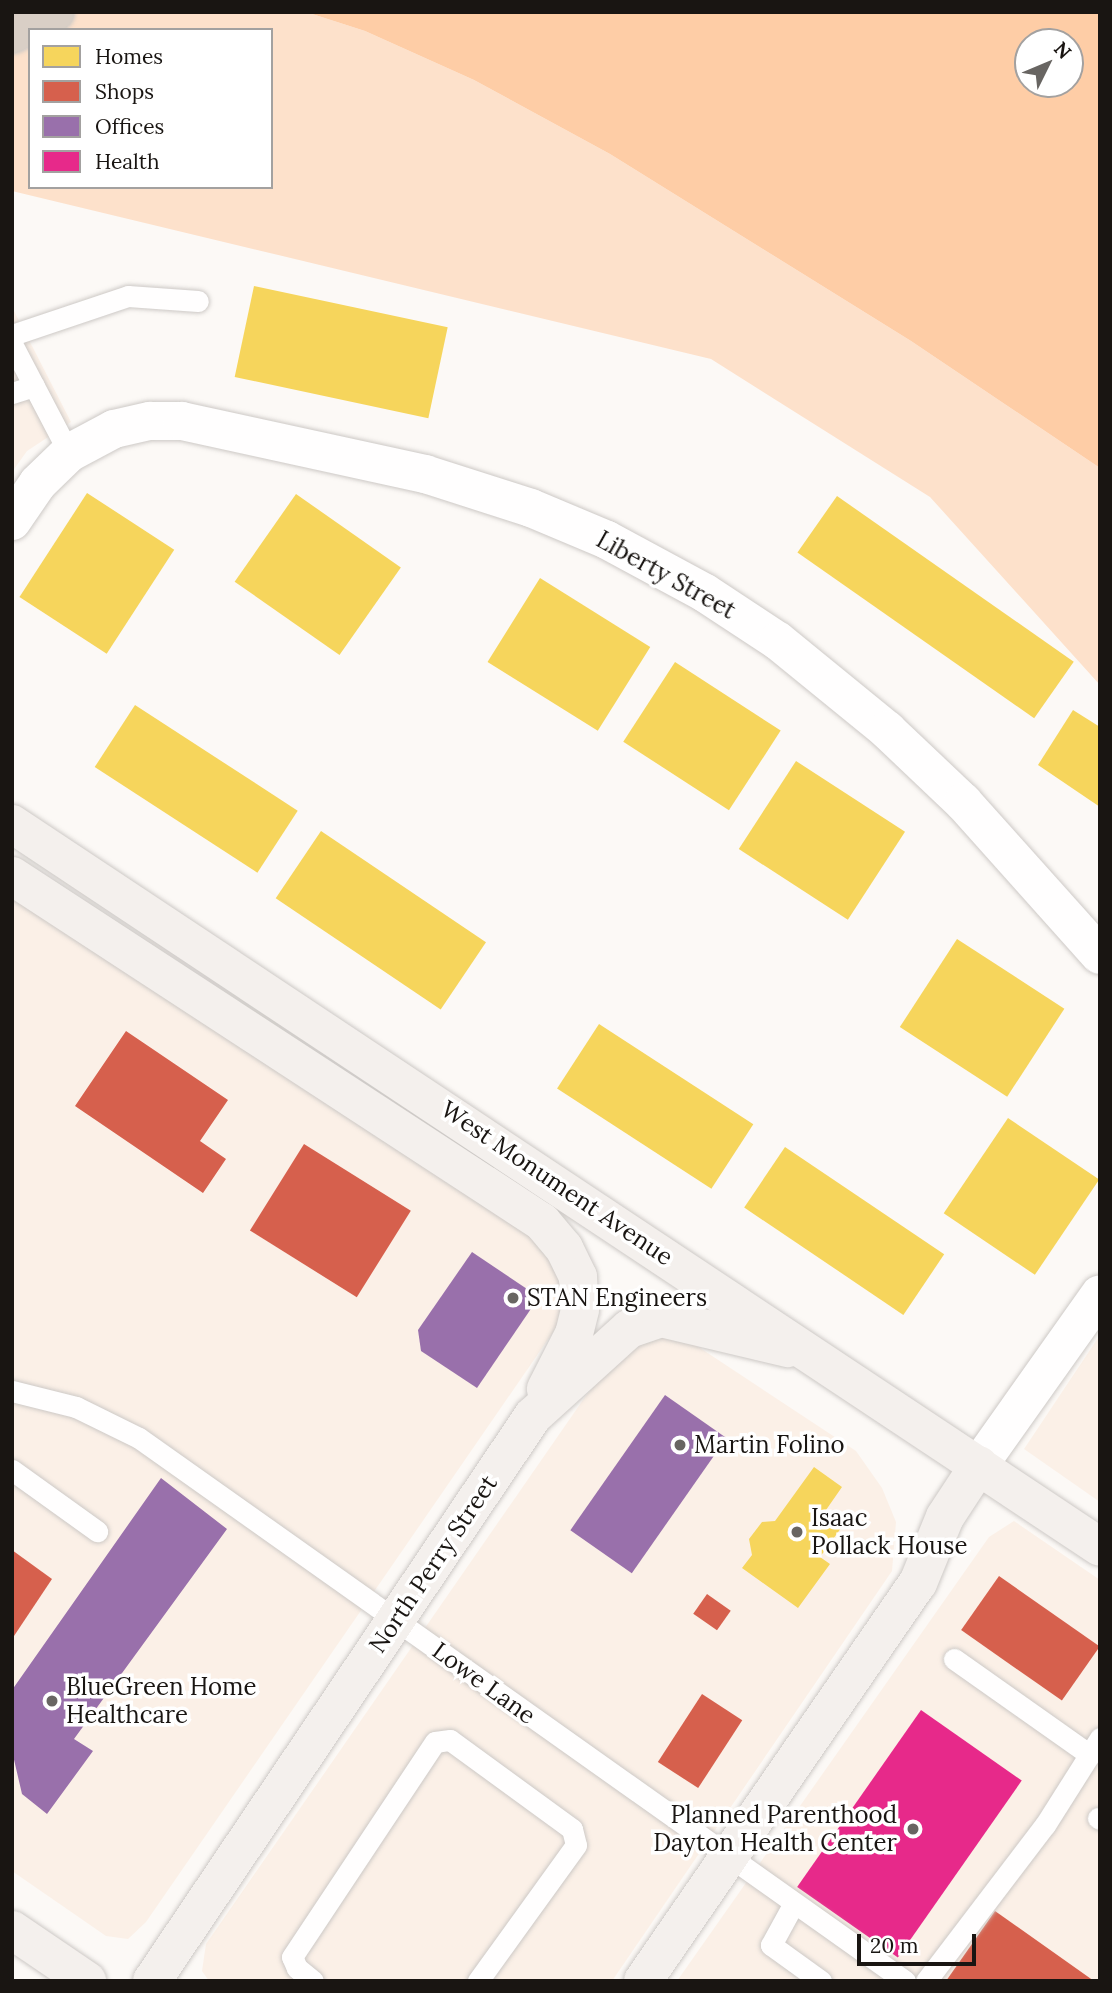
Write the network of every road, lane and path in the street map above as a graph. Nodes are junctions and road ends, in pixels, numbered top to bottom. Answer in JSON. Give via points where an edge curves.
{"nodes":[{"id":1,"x":55,"y":12,"type":"edge"},
{"id":2,"x":12,"y":34,"type":"edge"},
{"id":3,"x":198,"y":301,"type":"dead end"},
{"id":4,"x":12,"y":335,"type":"edge"},
{"id":5,"x":12,"y":344,"type":"edge"},
{"id":6,"x":34,"y":386,"type":"junction"},
{"id":7,"x":12,"y":393,"type":"edge"},
{"id":8,"x":69,"y":453,"type":"junction"},
{"id":9,"x":12,"y":521,"type":"edge"},
{"id":10,"x":12,"y":824,"type":"edge"},
{"id":11,"x":12,"y":876,"type":"edge"},
{"id":12,"x":1100,"y":955,"type":"edge"},
{"id":13,"x":1097,"y":1301,"type":"edge"},
{"id":14,"x":816,"y":1356,"type":"junction"},
{"id":15,"x":12,"y":1391,"type":"edge"},
{"id":16,"x":533,"y":1416,"type":"junction"},
{"id":17,"x":979,"y":1465,"type":"junction"},
{"id":18,"x":12,"y":1471,"type":"edge"},
{"id":19,"x":97,"y":1531,"type":"dead end"},
{"id":20,"x":1100,"y":1547,"type":"edge"},
{"id":21,"x":395,"y":1619,"type":"junction"},
{"id":22,"x":954,"y":1659,"type":"dead end"},
{"id":23,"x":1095,"y":1746,"type":"edge"},
{"id":24,"x":730,"y":1858,"type":"junction"},
{"id":25,"x":794,"y":1903,"type":"junction"},
{"id":26,"x":12,"y":1930,"type":"edge"},
{"id":27,"x":651,"y":1978,"type":"edge"},
{"id":28,"x":87,"y":1981,"type":"edge"},
{"id":29,"x":152,"y":1981,"type":"edge"},
{"id":30,"x":313,"y":1981,"type":"edge"},
{"id":31,"x":478,"y":1981,"type":"edge"},
{"id":32,"x":821,"y":1981,"type":"edge"},
{"id":33,"x":905,"y":1981,"type":"edge"},
{"id":34,"x":926,"y":1981,"type":"edge"}],
"edges":[{"from":1,"to":2,"type":"highway"},
{"from":3,"to":4,"type":"lane","via":[[128,296]]},
{"from":5,"to":6,"type":"lane"},
{"from":6,"to":7,"type":"lane"},
{"from":6,"to":8,"type":"lane"},
{"from":8,"to":9,"type":"street","name":"Liberty Street","via":[[38,483]]},
{"from":8,"to":12,"type":"street","name":"Liberty Street","via":[[114,429],[150,421],[182,421],[425,474],[531,508],[620,547],[705,593],[778,641],[887,730],[963,802]]},
{"from":10,"to":14,"type":"main road","name":"West Monument Avenue"},
{"from":11,"to":16,"type":"main road","via":[[542,1222],[564,1248],[578,1277],[580,1310],[575,1334]]},
{"from":13,"to":17,"type":"street"},
{"from":14,"to":16,"type":"main road","name":"North Perry Street","via":[[661,1318],[629,1329]]},
{"from":14,"to":17,"type":"main road","name":"West Monument Avenue"},
{"from":15,"to":21,"type":"lane","name":"Lowe Lane","via":[[76,1407],[139,1438]]},
{"from":16,"to":21,"type":"main road","name":"North Perry Street"},
{"from":17,"to":20,"type":"main road","name":"West Monument Avenue"},
{"from":17,"to":24,"type":"main road","via":[[945,1517],[918,1583]]},
{"from":18,"to":19,"type":"lane"},
{"from":21,"to":24,"type":"lane","name":"Lowe Lane"},
{"from":21,"to":29,"type":"main road","name":"North Perry Street"},
{"from":22,"to":23,"type":"lane"},
{"from":23,"to":34,"type":"lane","via":[[1045,1825]]},
{"from":24,"to":25,"type":"lane","name":"Lowe Lane"},
{"from":24,"to":27,"type":"main road"},
{"from":25,"to":32,"type":"lane","via":[[771,1944]]},
{"from":25,"to":33,"type":"lane","name":"Lowe Lane"},
{"from":26,"to":28,"type":"main road"},
{"from":30,"to":31,"type":"lane","via":[[292,1957],[435,1742],[450,1740],[572,1829],[576,1845]]}]}
